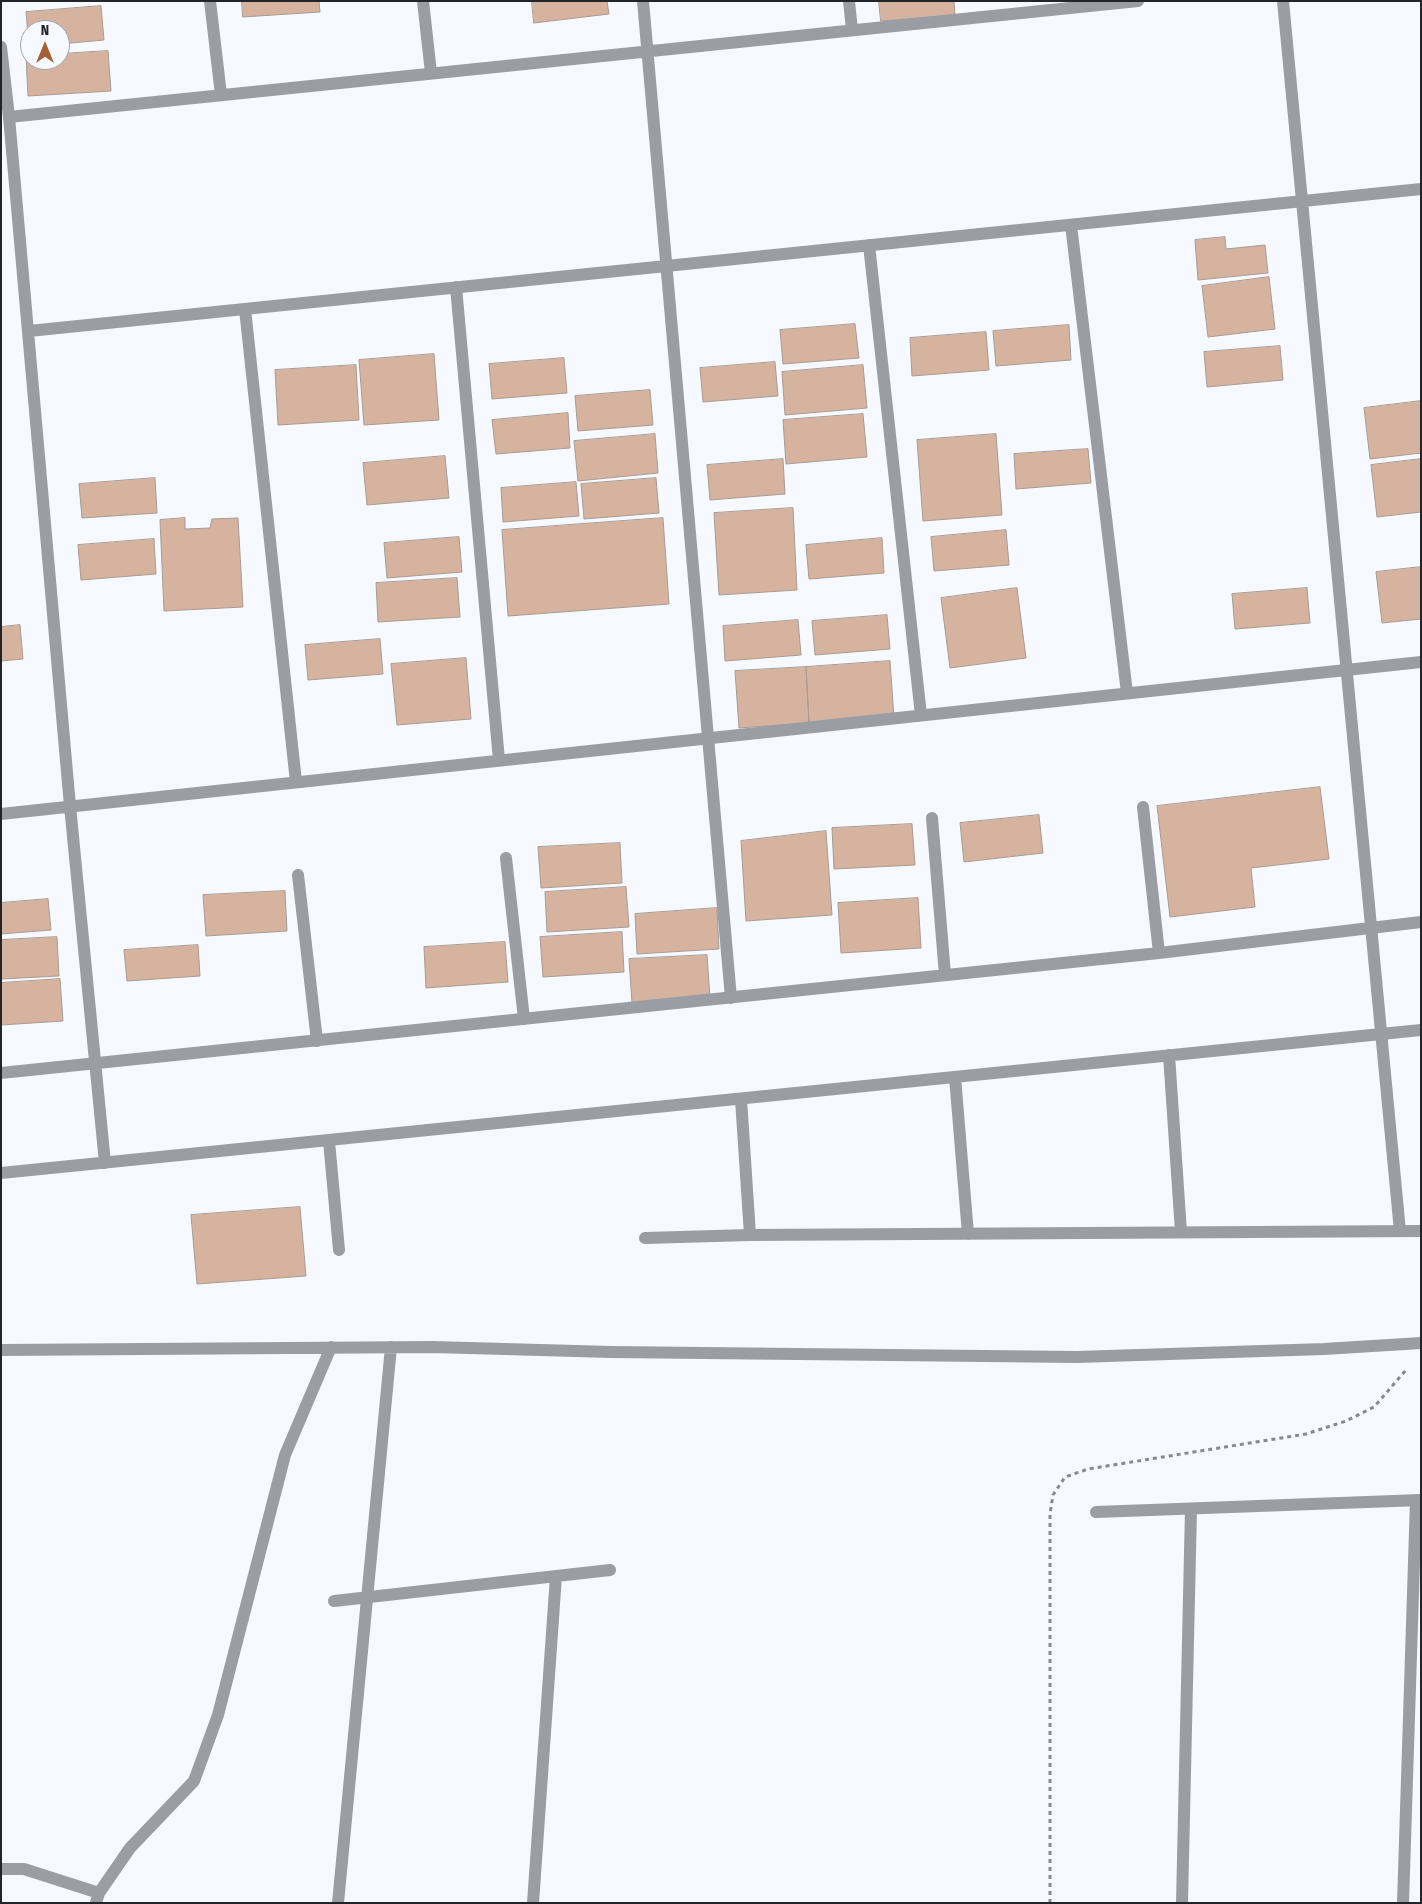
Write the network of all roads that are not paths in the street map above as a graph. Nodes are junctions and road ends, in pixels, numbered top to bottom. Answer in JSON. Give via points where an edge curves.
{"nodes":[{"id":1,"x":210,"y":1,"type":"edge"},
{"id":2,"x":423,"y":1,"type":"edge"},
{"id":3,"x":643,"y":1,"type":"edge"},
{"id":4,"x":849,"y":1,"type":"edge"},
{"id":5,"x":1138,"y":1,"type":"edge"},
{"id":6,"x":1283,"y":1,"type":"edge"},
{"id":7,"x":1058,"y":5,"type":"edge"},
{"id":8,"x":852,"y":30,"type":"junction"},
{"id":9,"x":1,"y":47,"type":"edge"},
{"id":10,"x":648,"y":52,"type":"junction"},
{"id":11,"x":431,"y":74,"type":"junction"},
{"id":12,"x":221,"y":95,"type":"junction"},
{"id":13,"x":9,"y":117,"type":"junction"},
{"id":14,"x":1421,"y":188,"type":"edge"},
{"id":15,"x":1302,"y":201,"type":"junction"},
{"id":16,"x":1071,"y":225,"type":"junction"},
{"id":17,"x":869,"y":245,"type":"junction"},
{"id":18,"x":667,"y":266,"type":"junction"},
{"id":19,"x":456,"y":287,"type":"junction"},
{"id":20,"x":245,"y":309,"type":"junction"},
{"id":21,"x":29,"y":331,"type":"junction"},
{"id":22,"x":1421,"y":662,"type":"edge"},
{"id":23,"x":1347,"y":670,"type":"junction"},
{"id":24,"x":1127,"y":693,"type":"junction"},
{"id":25,"x":921,"y":715,"type":"junction"},
{"id":26,"x":709,"y":738,"type":"junction"},
{"id":27,"x":499,"y":760,"type":"junction"},
{"id":28,"x":296,"y":782,"type":"junction"},
{"id":29,"x":70,"y":806,"type":"junction"},
{"id":30,"x":1143,"y":807,"type":"dead end"},
{"id":31,"x":1,"y":814,"type":"edge"},
{"id":32,"x":932,"y":818,"type":"dead end"},
{"id":33,"x":506,"y":858,"type":"dead end"},
{"id":34,"x":298,"y":875,"type":"dead end"},
{"id":35,"x":1421,"y":922,"type":"edge"},
{"id":36,"x":1371,"y":927,"type":"junction"},
{"id":37,"x":1159,"y":953,"type":"junction"},
{"id":38,"x":945,"y":975,"type":"junction"},
{"id":39,"x":732,"y":998,"type":"junction"},
{"id":40,"x":524,"y":1018,"type":"junction"},
{"id":41,"x":1421,"y":1030,"type":"edge"},
{"id":42,"x":1382,"y":1034,"type":"junction"},
{"id":43,"x":317,"y":1041,"type":"junction"},
{"id":44,"x":1169,"y":1055,"type":"junction"},
{"id":45,"x":95,"y":1064,"type":"junction"},
{"id":46,"x":1,"y":1073,"type":"edge"},
{"id":47,"x":955,"y":1077,"type":"junction"},
{"id":48,"x":741,"y":1099,"type":"junction"},
{"id":49,"x":330,"y":1141,"type":"junction"},
{"id":50,"x":105,"y":1163,"type":"junction"},
{"id":51,"x":1,"y":1174,"type":"edge"},
{"id":52,"x":1400,"y":1231,"type":"junction"},
{"id":53,"x":1421,"y":1231,"type":"edge"},
{"id":54,"x":1181,"y":1232,"type":"junction"},
{"id":55,"x":968,"y":1234,"type":"junction"},
{"id":56,"x":750,"y":1235,"type":"junction"},
{"id":57,"x":645,"y":1238,"type":"dead end"},
{"id":58,"x":339,"y":1250,"type":"dead end"},
{"id":59,"x":1421,"y":1343,"type":"edge"},
{"id":60,"x":331,"y":1347,"type":"junction"},
{"id":61,"x":390,"y":1347,"type":"junction"},
{"id":62,"x":1,"y":1350,"type":"edge"},
{"id":63,"x":1418,"y":1500,"type":"edge"},
{"id":64,"x":1191,"y":1509,"type":"junction"},
{"id":65,"x":1096,"y":1512,"type":"dead end"},
{"id":66,"x":610,"y":1570,"type":"dead end"},
{"id":67,"x":556,"y":1576,"type":"junction"},
{"id":68,"x":367,"y":1596,"type":"junction"},
{"id":69,"x":334,"y":1601,"type":"dead end"},
{"id":70,"x":1,"y":1869,"type":"edge"},
{"id":71,"x":97,"y":1898,"type":"edge"},
{"id":72,"x":338,"y":1903,"type":"edge"},
{"id":73,"x":533,"y":1903,"type":"edge"},
{"id":74,"x":1182,"y":1903,"type":"edge"},
{"id":75,"x":1402,"y":1903,"type":"edge"}],
"edges":[{"from":1,"to":12,"type":"street"},
{"from":2,"to":11,"type":"street"},
{"from":3,"to":10,"type":"street"},
{"from":4,"to":8,"type":"street"},
{"from":5,"to":7,"type":"street"},
{"from":6,"to":15,"type":"street"},
{"from":7,"to":8,"type":"street"},
{"from":8,"to":10,"type":"street"},
{"from":9,"to":13,"type":"street"},
{"from":10,"to":11,"type":"street"},
{"from":10,"to":18,"type":"street"},
{"from":11,"to":12,"type":"street"},
{"from":12,"to":13,"type":"street"},
{"from":13,"to":21,"type":"street"},
{"from":14,"to":15,"type":"street"},
{"from":15,"to":16,"type":"street"},
{"from":15,"to":23,"type":"street"},
{"from":16,"to":17,"type":"street"},
{"from":16,"to":24,"type":"street"},
{"from":17,"to":18,"type":"street"},
{"from":17,"to":25,"type":"street"},
{"from":18,"to":19,"type":"street"},
{"from":18,"to":26,"type":"street"},
{"from":19,"to":20,"type":"street"},
{"from":19,"to":27,"type":"street"},
{"from":20,"to":21,"type":"street"},
{"from":20,"to":28,"type":"street"},
{"from":21,"to":29,"type":"street"},
{"from":22,"to":23,"type":"street"},
{"from":23,"to":24,"type":"street"},
{"from":23,"to":36,"type":"street"},
{"from":24,"to":25,"type":"street"},
{"from":25,"to":26,"type":"street"},
{"from":26,"to":27,"type":"street"},
{"from":26,"to":39,"type":"street"},
{"from":27,"to":28,"type":"street"},
{"from":28,"to":29,"type":"street"},
{"from":29,"to":31,"type":"street"},
{"from":29,"to":45,"type":"street"},
{"from":30,"to":37,"type":"street"},
{"from":32,"to":38,"type":"street"},
{"from":33,"to":40,"type":"street"},
{"from":34,"to":43,"type":"street"},
{"from":35,"to":36,"type":"street"},
{"from":36,"to":37,"type":"street"},
{"from":36,"to":42,"type":"street"},
{"from":37,"to":38,"type":"street"},
{"from":38,"to":39,"type":"street"},
{"from":39,"to":40,"type":"street"},
{"from":40,"to":43,"type":"street"},
{"from":41,"to":42,"type":"street"},
{"from":42,"to":44,"type":"street"},
{"from":42,"to":52,"type":"street"},
{"from":43,"to":45,"type":"street"},
{"from":44,"to":47,"type":"street"},
{"from":44,"to":54,"type":"street"},
{"from":45,"to":46,"type":"street"},
{"from":45,"to":50,"type":"street"},
{"from":47,"to":48,"type":"street"},
{"from":47,"to":55,"type":"street"},
{"from":48,"to":49,"type":"street"},
{"from":48,"to":56,"type":"street"},
{"from":49,"to":50,"type":"street"},
{"from":49,"to":58,"type":"street"},
{"from":50,"to":51,"type":"street"},
{"from":52,"to":53,"type":"street"},
{"from":52,"to":54,"type":"street"},
{"from":54,"to":55,"type":"street"},
{"from":55,"to":56,"type":"street"},
{"from":56,"to":57,"type":"street"},
{"from":59,"to":61,"type":"street","via":[[1077,1357]]},
{"from":60,"to":61,"type":"street"},
{"from":60,"to":62,"type":"street"},
{"from":60,"to":71,"type":"street","via":[[285,1455],[218,1715],[194,1781],[130,1848]]},
{"from":61,"to":68,"type":"street"},
{"from":63,"to":64,"type":"street"},
{"from":63,"to":75,"type":"street"},
{"from":64,"to":65,"type":"street"},
{"from":64,"to":74,"type":"street"},
{"from":66,"to":67,"type":"street"},
{"from":67,"to":68,"type":"street"},
{"from":67,"to":73,"type":"street"},
{"from":68,"to":69,"type":"street"},
{"from":68,"to":72,"type":"street"},
{"from":70,"to":71,"type":"street","via":[[24,1869]]}]}
